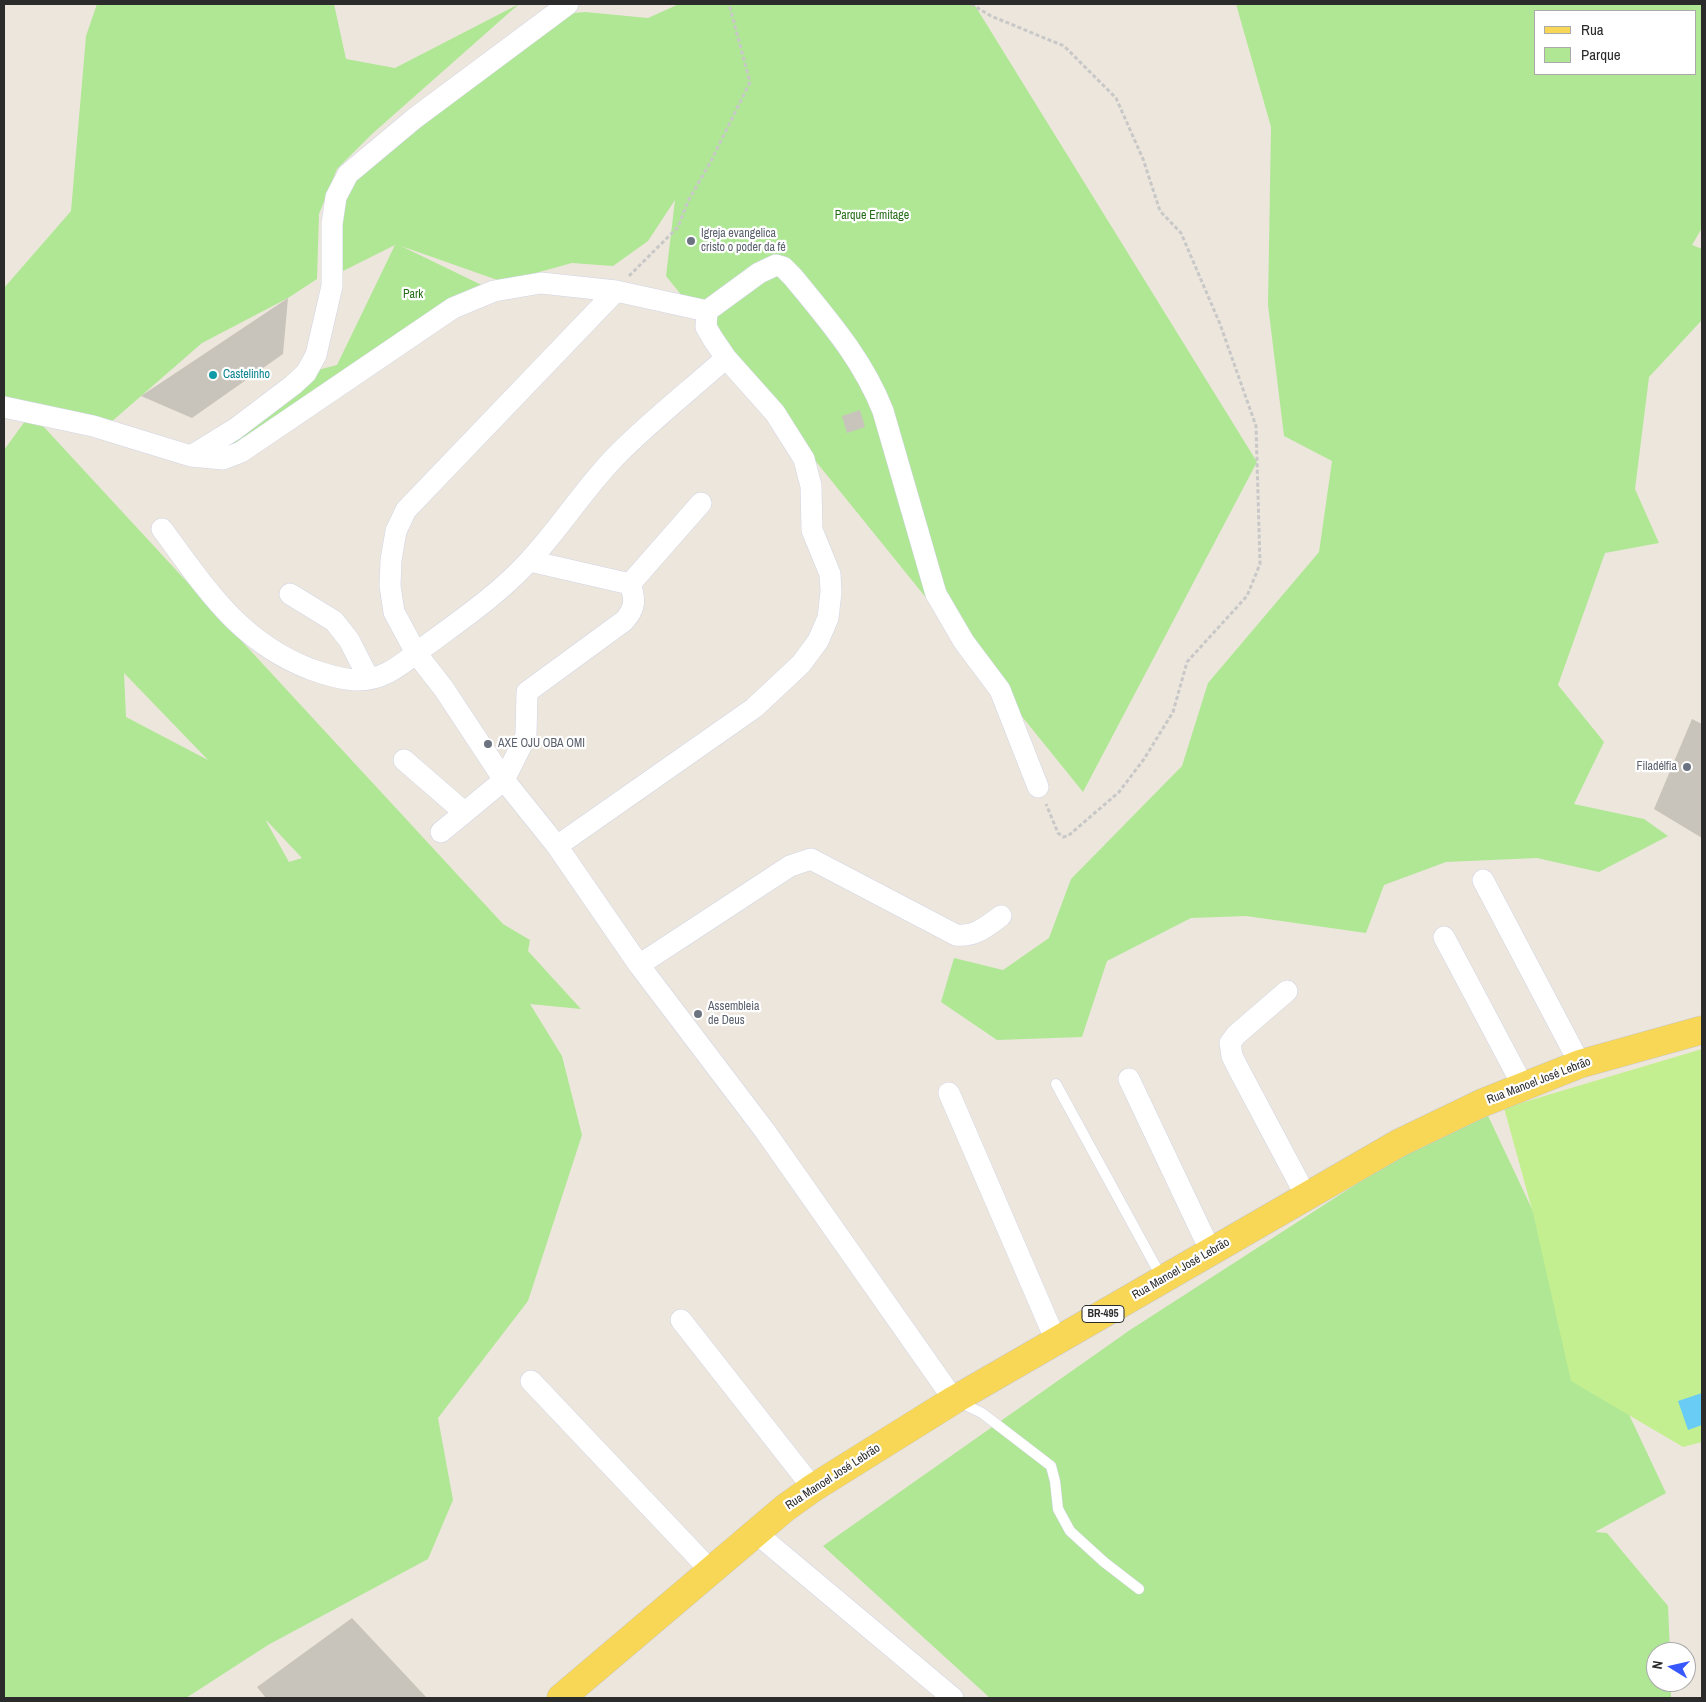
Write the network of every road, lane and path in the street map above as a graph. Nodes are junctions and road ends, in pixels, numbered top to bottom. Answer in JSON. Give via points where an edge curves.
{"nodes":[{"id":1,"x":568,"y":4,"type":"edge"},
{"id":2,"x":730,"y":4,"type":"edge"},
{"id":3,"x":972,"y":4,"type":"edge"},
{"id":4,"x":616,"y":291,"type":"junction"},
{"id":5,"x":707,"y":311,"type":"junction"},
{"id":6,"x":726,"y":358,"type":"junction"},
{"id":7,"x":4,"y":408,"type":"edge"},
{"id":8,"x":191,"y":456,"type":"junction"},
{"id":9,"x":701,"y":503,"type":"dead end"},
{"id":10,"x":162,"y":529,"type":"dead end"},
{"id":11,"x":530,"y":560,"type":"junction"},
{"id":12,"x":630,"y":584,"type":"junction"},
{"id":13,"x":290,"y":594,"type":"dead end"},
{"id":14,"x":416,"y":653,"type":"junction"},
{"id":15,"x":369,"y":679,"type":"junction"},
{"id":16,"x":404,"y":760,"type":"dead end"},
{"id":17,"x":504,"y":780,"type":"junction"},
{"id":18,"x":1038,"y":787,"type":"joint"},
{"id":19,"x":464,"y":812,"type":"junction"},
{"id":20,"x":441,"y":832,"type":"dead end"},
{"id":21,"x":557,"y":846,"type":"junction"},
{"id":22,"x":1483,"y":880,"type":"dead end"},
{"id":23,"x":1001,"y":916,"type":"dead end"},
{"id":24,"x":1444,"y":938,"type":"dead end"},
{"id":25,"x":639,"y":965,"type":"junction"},
{"id":26,"x":1287,"y":991,"type":"dead end"},
{"id":27,"x":1702,"y":1030,"type":"edge"},
{"id":28,"x":1580,"y":1064,"type":"junction"},
{"id":29,"x":1129,"y":1079,"type":"dead end"},
{"id":30,"x":1056,"y":1084,"type":"dead end"},
{"id":31,"x":1523,"y":1086,"type":"junction"},
{"id":32,"x":950,"y":1093,"type":"dead end"},
{"id":33,"x":1306,"y":1196,"type":"junction"},
{"id":34,"x":1211,"y":1252,"type":"junction"},
{"id":35,"x":1162,"y":1278,"type":"junction"},
{"id":36,"x":681,"y":1320,"type":"dead end"},
{"id":37,"x":1056,"y":1341,"type":"junction"},
{"id":38,"x":531,"y":1381,"type":"dead end"},
{"id":39,"x":954,"y":1400,"type":"junction"},
{"id":40,"x":813,"y":1488,"type":"junction"},
{"id":41,"x":755,"y":1532,"type":"junction"},
{"id":42,"x":710,"y":1570,"type":"junction"},
{"id":43,"x":1138,"y":1589,"type":"dead end"},
{"id":44,"x":574,"y":1694,"type":"edge"},
{"id":45,"x":953,"y":1698,"type":"edge"}],
"edges":[{"from":1,"to":8,"type":"street","via":[[415,118],[348,174],[336,198],[332,224],[332,286],[316,355],[293,386],[235,429]]},
{"from":2,"to":4,"type":"path","via":[[750,82],[688,201],[678,227]]},
{"from":3,"to":18,"type":"path","via":[[991,16],[1064,46],[1116,98],[1143,159],[1160,211],[1181,233],[1216,315],[1256,426],[1260,564],[1248,596],[1187,662],[1173,712],[1119,792],[1063,837]]},
{"from":4,"to":5,"type":"street"},
{"from":4,"to":8,"type":"street","via":[[541,283],[494,291],[454,308],[241,452],[223,459]]},
{"from":4,"to":14,"type":"street","via":[[406,510],[396,531],[390,586],[394,612]]},
{"from":5,"to":6,"type":"street","via":[[706,327]]},
{"from":5,"to":18,"type":"street","via":[[759,273],[776,265],[793,277],[847,343],[873,385],[883,411],[936,594],[964,642],[1000,690]]},
{"from":6,"to":11,"type":"street","via":[[619,453],[581,494]]},
{"from":6,"to":21,"type":"street","via":[[775,413],[804,459],[811,486],[812,530],[830,574],[831,592],[825,629],[801,664],[754,708]]},
{"from":7,"to":8,"type":"street","via":[[93,426]]},
{"from":9,"to":12,"type":"street"},
{"from":10,"to":15,"type":"street","via":[[231,618],[263,646],[316,671],[354,680]]},
{"from":11,"to":12,"type":"street"},
{"from":11,"to":14,"type":"street","via":[[497,593]]},
{"from":12,"to":17,"type":"street","via":[[634,604],[624,621],[526,692],[526,736]]},
{"from":13,"to":15,"type":"street","via":[[334,621],[350,640]]},
{"from":14,"to":15,"type":"street","via":[[395,670]]},
{"from":14,"to":17,"type":"street","via":[[444,689]]},
{"from":16,"to":19,"type":"street"},
{"from":17,"to":19,"type":"street"},
{"from":17,"to":21,"type":"street"},
{"from":19,"to":20,"type":"street"},
{"from":21,"to":25,"type":"street"},
{"from":22,"to":28,"type":"street"},
{"from":23,"to":25,"type":"street","via":[[980,931],[967,936],[956,935],[811,859],[790,866]]},
{"from":24,"to":31,"type":"street"},
{"from":25,"to":39,"type":"street","via":[[765,1131]]},
{"from":26,"to":33,"type":"street","via":[[1236,1035],[1230,1042],[1230,1050]]},
{"from":27,"to":28,"type":"main road","name":"Rua Manoel José Lebrão","number":"BR-495"},
{"from":28,"to":31,"type":"main road","name":"Rua Manoel José Lebrão","number":"BR-495"},
{"from":29,"to":34,"type":"street"},
{"from":30,"to":35,"type":"lane"},
{"from":31,"to":33,"type":"main road","name":"Rua Manoel José Lebrão","number":"BR-495","via":[[1399,1143]]},
{"from":32,"to":37,"type":"street"},
{"from":33,"to":34,"type":"main road","name":"Rua Manoel José Lebrão","number":"BR-495"},
{"from":34,"to":35,"type":"main road","name":"Rua Manoel José Lebrão","number":"BR-495"},
{"from":35,"to":37,"type":"main road","name":"Rua Manoel José Lebrão","number":"BR-495"},
{"from":36,"to":40,"type":"street"},
{"from":37,"to":39,"type":"main road","name":"Rua Manoel José Lebrão","number":"BR-495"},
{"from":38,"to":42,"type":"street"},
{"from":39,"to":40,"type":"main road","name":"Rua Manoel José Lebrão","number":"BR-495"},
{"from":39,"to":43,"type":"lane","via":[[982,1413],[1051,1466],[1063,1520],[1079,1540]]},
{"from":40,"to":41,"type":"main road","name":"Rua Manoel José Lebrão","number":"BR-495"},
{"from":41,"to":42,"type":"main road","name":"Rua Manoel José Lebrão","number":"BR-495"},
{"from":41,"to":45,"type":"street"},
{"from":42,"to":44,"type":"main road","name":"Rua Manoel José Lebrão","number":"BR-495"}]}
